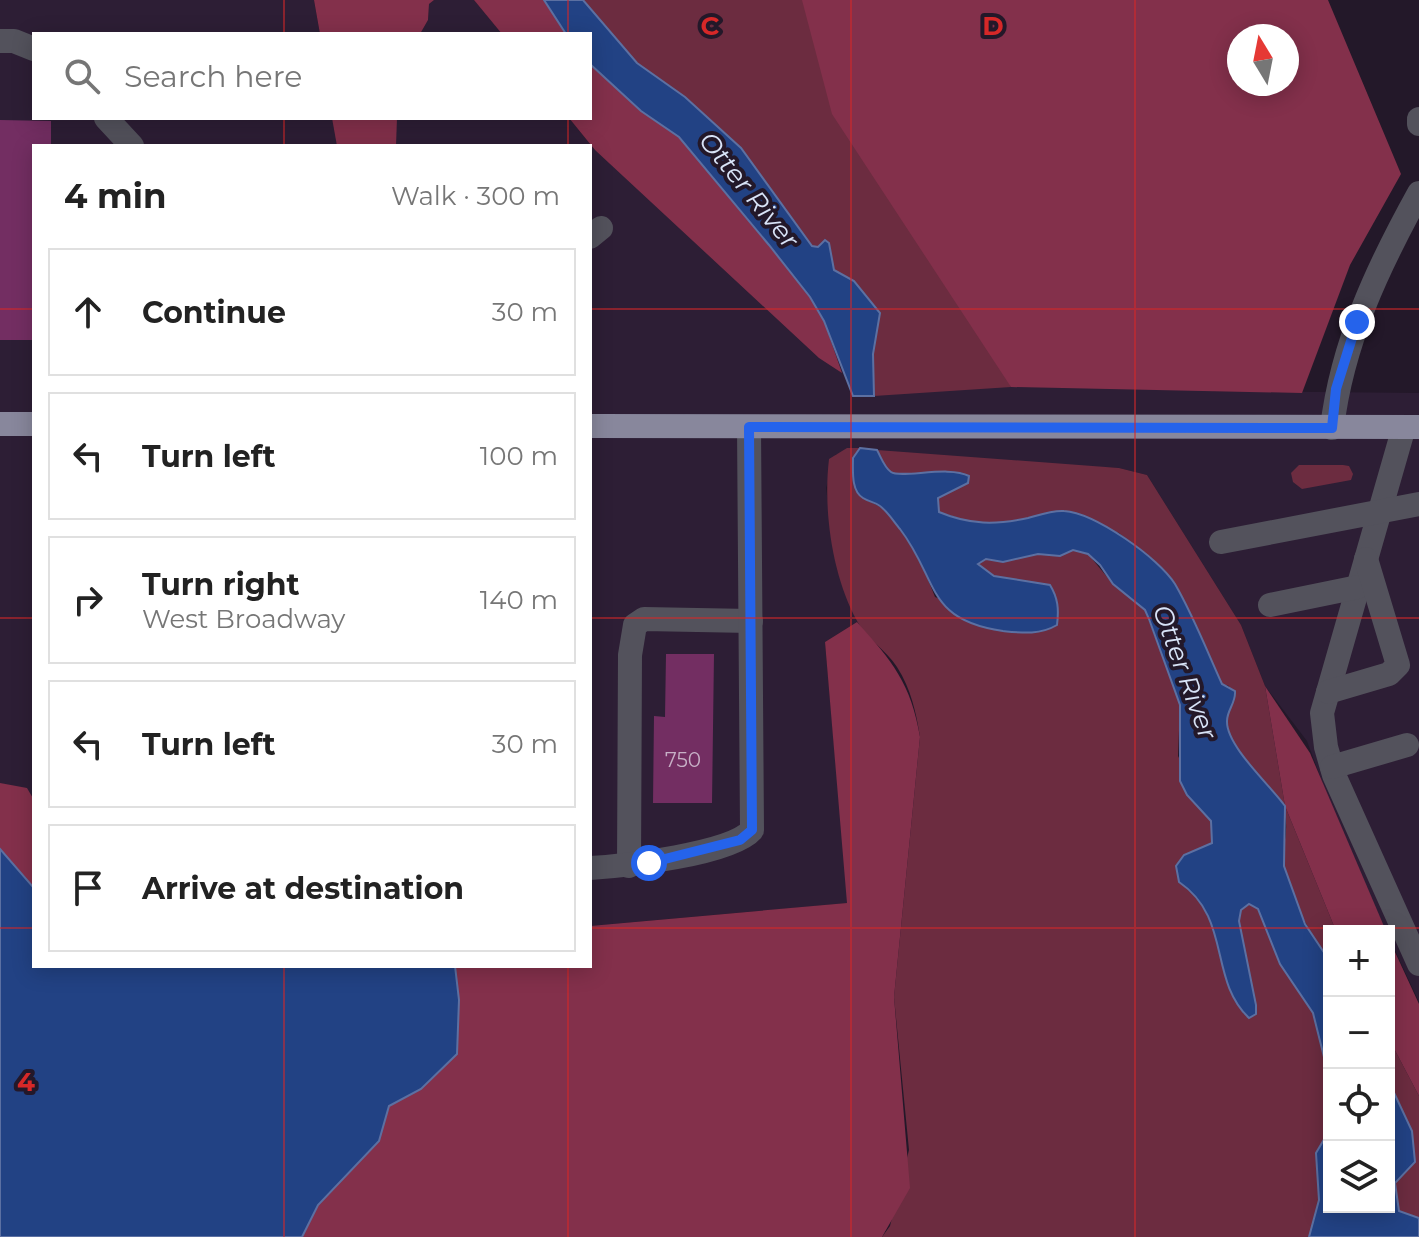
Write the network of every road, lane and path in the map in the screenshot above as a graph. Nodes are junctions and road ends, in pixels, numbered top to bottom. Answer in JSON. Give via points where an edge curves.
{"nodes":[{"id":1,"x":0,"y":41,"type":"edge"},
{"id":2,"x":32,"y":48,"type":"edge"},
{"id":3,"x":108,"y":120,"type":"edge"},
{"id":4,"x":130,"y":144,"type":"edge"},
{"id":5,"x":1419,"y":193,"type":"edge"},
{"id":6,"x":0,"y":424,"type":"edge"},
{"id":7,"x":32,"y":424,"type":"edge"},
{"id":8,"x":592,"y":426,"type":"edge"},
{"id":9,"x":749,"y":427,"type":"junction"},
{"id":10,"x":1411,"y":427,"type":"edge"},
{"id":11,"x":1332,"y":428,"type":"junction"},
{"id":12,"x":1419,"y":504,"type":"edge"},
{"id":13,"x":1380,"y":510,"type":"junction"},
{"id":14,"x":1221,"y":542,"type":"dead end"},
{"id":15,"x":1366,"y":559,"type":"junction"},
{"id":16,"x":1358,"y":587,"type":"junction"},
{"id":17,"x":1270,"y":605,"type":"dead end"},
{"id":18,"x":751,"y":621,"type":"junction"},
{"id":19,"x":1328,"y":692,"type":"junction"},
{"id":20,"x":1407,"y":745,"type":"dead end"},
{"id":21,"x":1332,"y":767,"type":"junction"},
{"id":22,"x":629,"y":866,"type":"junction"},
{"id":23,"x":592,"y":868,"type":"edge"},
{"id":24,"x":1410,"y":923,"type":"edge"},
{"id":25,"x":1419,"y":964,"type":"edge"}],
"edges":[{"from":1,"to":2,"type":"lane"},
{"from":3,"to":4,"type":"lane"},
{"from":5,"to":11,"type":"lane","via":[[1357,322],[1336,389]]},
{"from":6,"to":7,"type":"main road"},
{"from":8,"to":9,"type":"main road"},
{"from":9,"to":11,"type":"main road"},
{"from":9,"to":18,"type":"lane"},
{"from":10,"to":11,"type":"main road"},
{"from":10,"to":13,"type":"lane"},
{"from":12,"to":13,"type":"lane"},
{"from":13,"to":14,"type":"lane"},
{"from":13,"to":15,"type":"lane"},
{"from":15,"to":16,"type":"lane"},
{"from":15,"to":19,"type":"lane","via":[[1398,665],[1389,674]]},
{"from":16,"to":17,"type":"lane"},
{"from":16,"to":19,"type":"lane"},
{"from":18,"to":22,"type":"lane","via":[[752,830],[740,840]]},
{"from":18,"to":22,"type":"lane","via":[[644,619],[635,625],[630,655]]},
{"from":19,"to":21,"type":"lane","via":[[1322,713]]},
{"from":20,"to":21,"type":"lane"},
{"from":21,"to":24,"type":"lane"},
{"from":22,"to":23,"type":"lane"},
{"from":24,"to":25,"type":"lane"}]}
